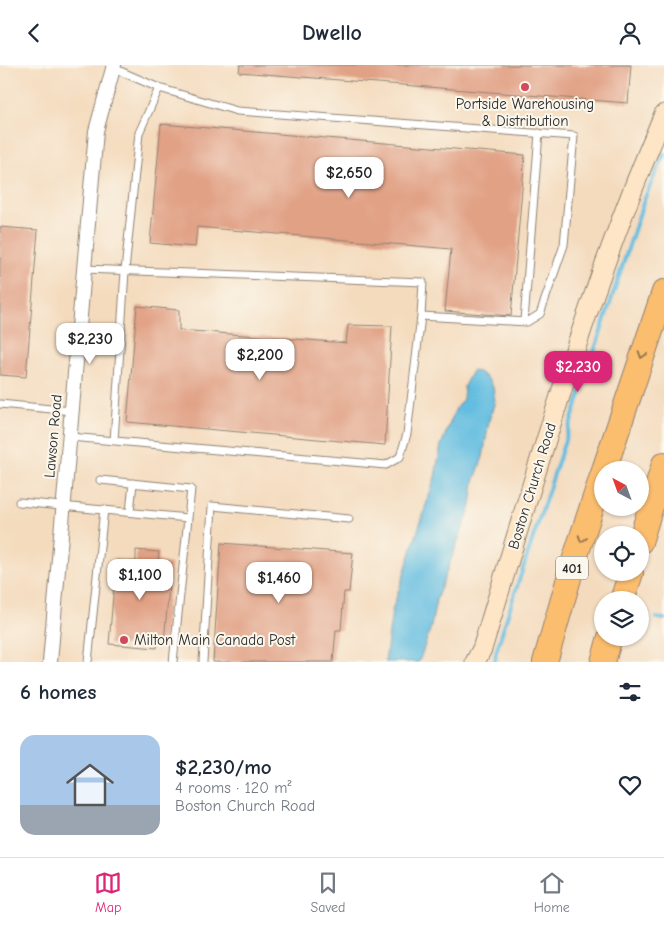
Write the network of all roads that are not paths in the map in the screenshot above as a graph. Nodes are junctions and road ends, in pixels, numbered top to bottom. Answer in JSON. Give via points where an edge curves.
{"nodes":[{"id":1,"x":114,"y":67,"type":"edge"},
{"id":2,"x":159,"y":88,"type":"junction"},
{"id":3,"x":664,"y":114,"type":"edge"},
{"id":4,"x":539,"y":133,"type":"junction"},
{"id":5,"x":84,"y":269,"type":"junction"},
{"id":6,"x":126,"y":271,"type":"junction"},
{"id":7,"x":664,"y":292,"type":"edge"},
{"id":8,"x":422,"y":315,"type":"junction"},
{"id":9,"x":524,"y":321,"type":"junction"},
{"id":10,"x":0,"y":405,"type":"edge"},
{"id":11,"x":72,"y":411,"type":"junction"},
{"id":12,"x":70,"y":437,"type":"junction"},
{"id":13,"x":114,"y":441,"type":"junction"},
{"id":14,"x":607,"y":461,"type":"edge"},
{"id":15,"x":664,"y":464,"type":"edge"},
{"id":16,"x":100,"y":480,"type":"dead end"},
{"id":17,"x":133,"y":483,"type":"junction"},
{"id":18,"x":594,"y":500,"type":"edge"},
{"id":19,"x":18,"y":502,"type":"dead end"},
{"id":20,"x":63,"y":505,"type":"junction"},
{"id":21,"x":104,"y":509,"type":"junction"},
{"id":22,"x":130,"y":512,"type":"junction"},
{"id":23,"x":188,"y":517,"type":"junction"},
{"id":24,"x":349,"y":519,"type":"dead end"},
{"id":25,"x":645,"y":526,"type":"edge"},
{"id":26,"x":607,"y":646,"type":"edge"},
{"id":27,"x":50,"y":662,"type":"edge"},
{"id":28,"x":88,"y":662,"type":"edge"},
{"id":29,"x":173,"y":662,"type":"edge"},
{"id":30,"x":203,"y":662,"type":"edge"},
{"id":31,"x":474,"y":662,"type":"edge"},
{"id":32,"x":545,"y":662,"type":"edge"},
{"id":33,"x":603,"y":662,"type":"edge"}],
"edges":[{"from":1,"to":2,"type":"lane"},
{"from":1,"to":5,"type":"street","name":"Lawson Road","via":[[96,131]]},
{"from":2,"to":4,"type":"lane","via":[[237,111]]},
{"from":2,"to":6,"type":"lane","via":[[139,133]]},
{"from":3,"to":31,"type":"street","name":"Boston Church Road","via":[[635,181],[562,387],[482,649]]},
{"from":4,"to":9,"type":"lane"},
{"from":4,"to":9,"type":"lane","via":[[574,136],[564,245],[540,314]]},
{"from":5,"to":6,"type":"lane"},
{"from":5,"to":11,"type":"street","name":"Lawson Road"},
{"from":6,"to":8,"type":"lane","via":[[423,282]]},
{"from":6,"to":13,"type":"lane"},
{"from":7,"to":14,"type":"highway","one_way":true},
{"from":8,"to":9,"type":"lane"},
{"from":8,"to":13,"type":"lane","via":[[407,433],[400,457],[386,465]]},
{"from":10,"to":11,"type":"lane"},
{"from":11,"to":12,"type":"street","name":"Lawson Road"},
{"from":12,"to":13,"type":"lane"},
{"from":12,"to":20,"type":"street","name":"Lawson Road"},
{"from":15,"to":25,"type":"highway"},
{"from":16,"to":17,"type":"lane"},
{"from":17,"to":22,"type":"lane"},
{"from":17,"to":23,"type":"lane","via":[[191,489]]},
{"from":18,"to":32,"type":"highway","number":"401","one_way":true},
{"from":19,"to":20,"type":"lane"},
{"from":20,"to":21,"type":"lane"},
{"from":20,"to":27,"type":"street","name":"Lawson Road"},
{"from":21,"to":22,"type":"lane"},
{"from":21,"to":28,"type":"lane"},
{"from":22,"to":23,"type":"lane"},
{"from":23,"to":29,"type":"lane"},
{"from":24,"to":30,"type":"lane","via":[[212,506]]},
{"from":26,"to":33,"type":"highway"}]}
